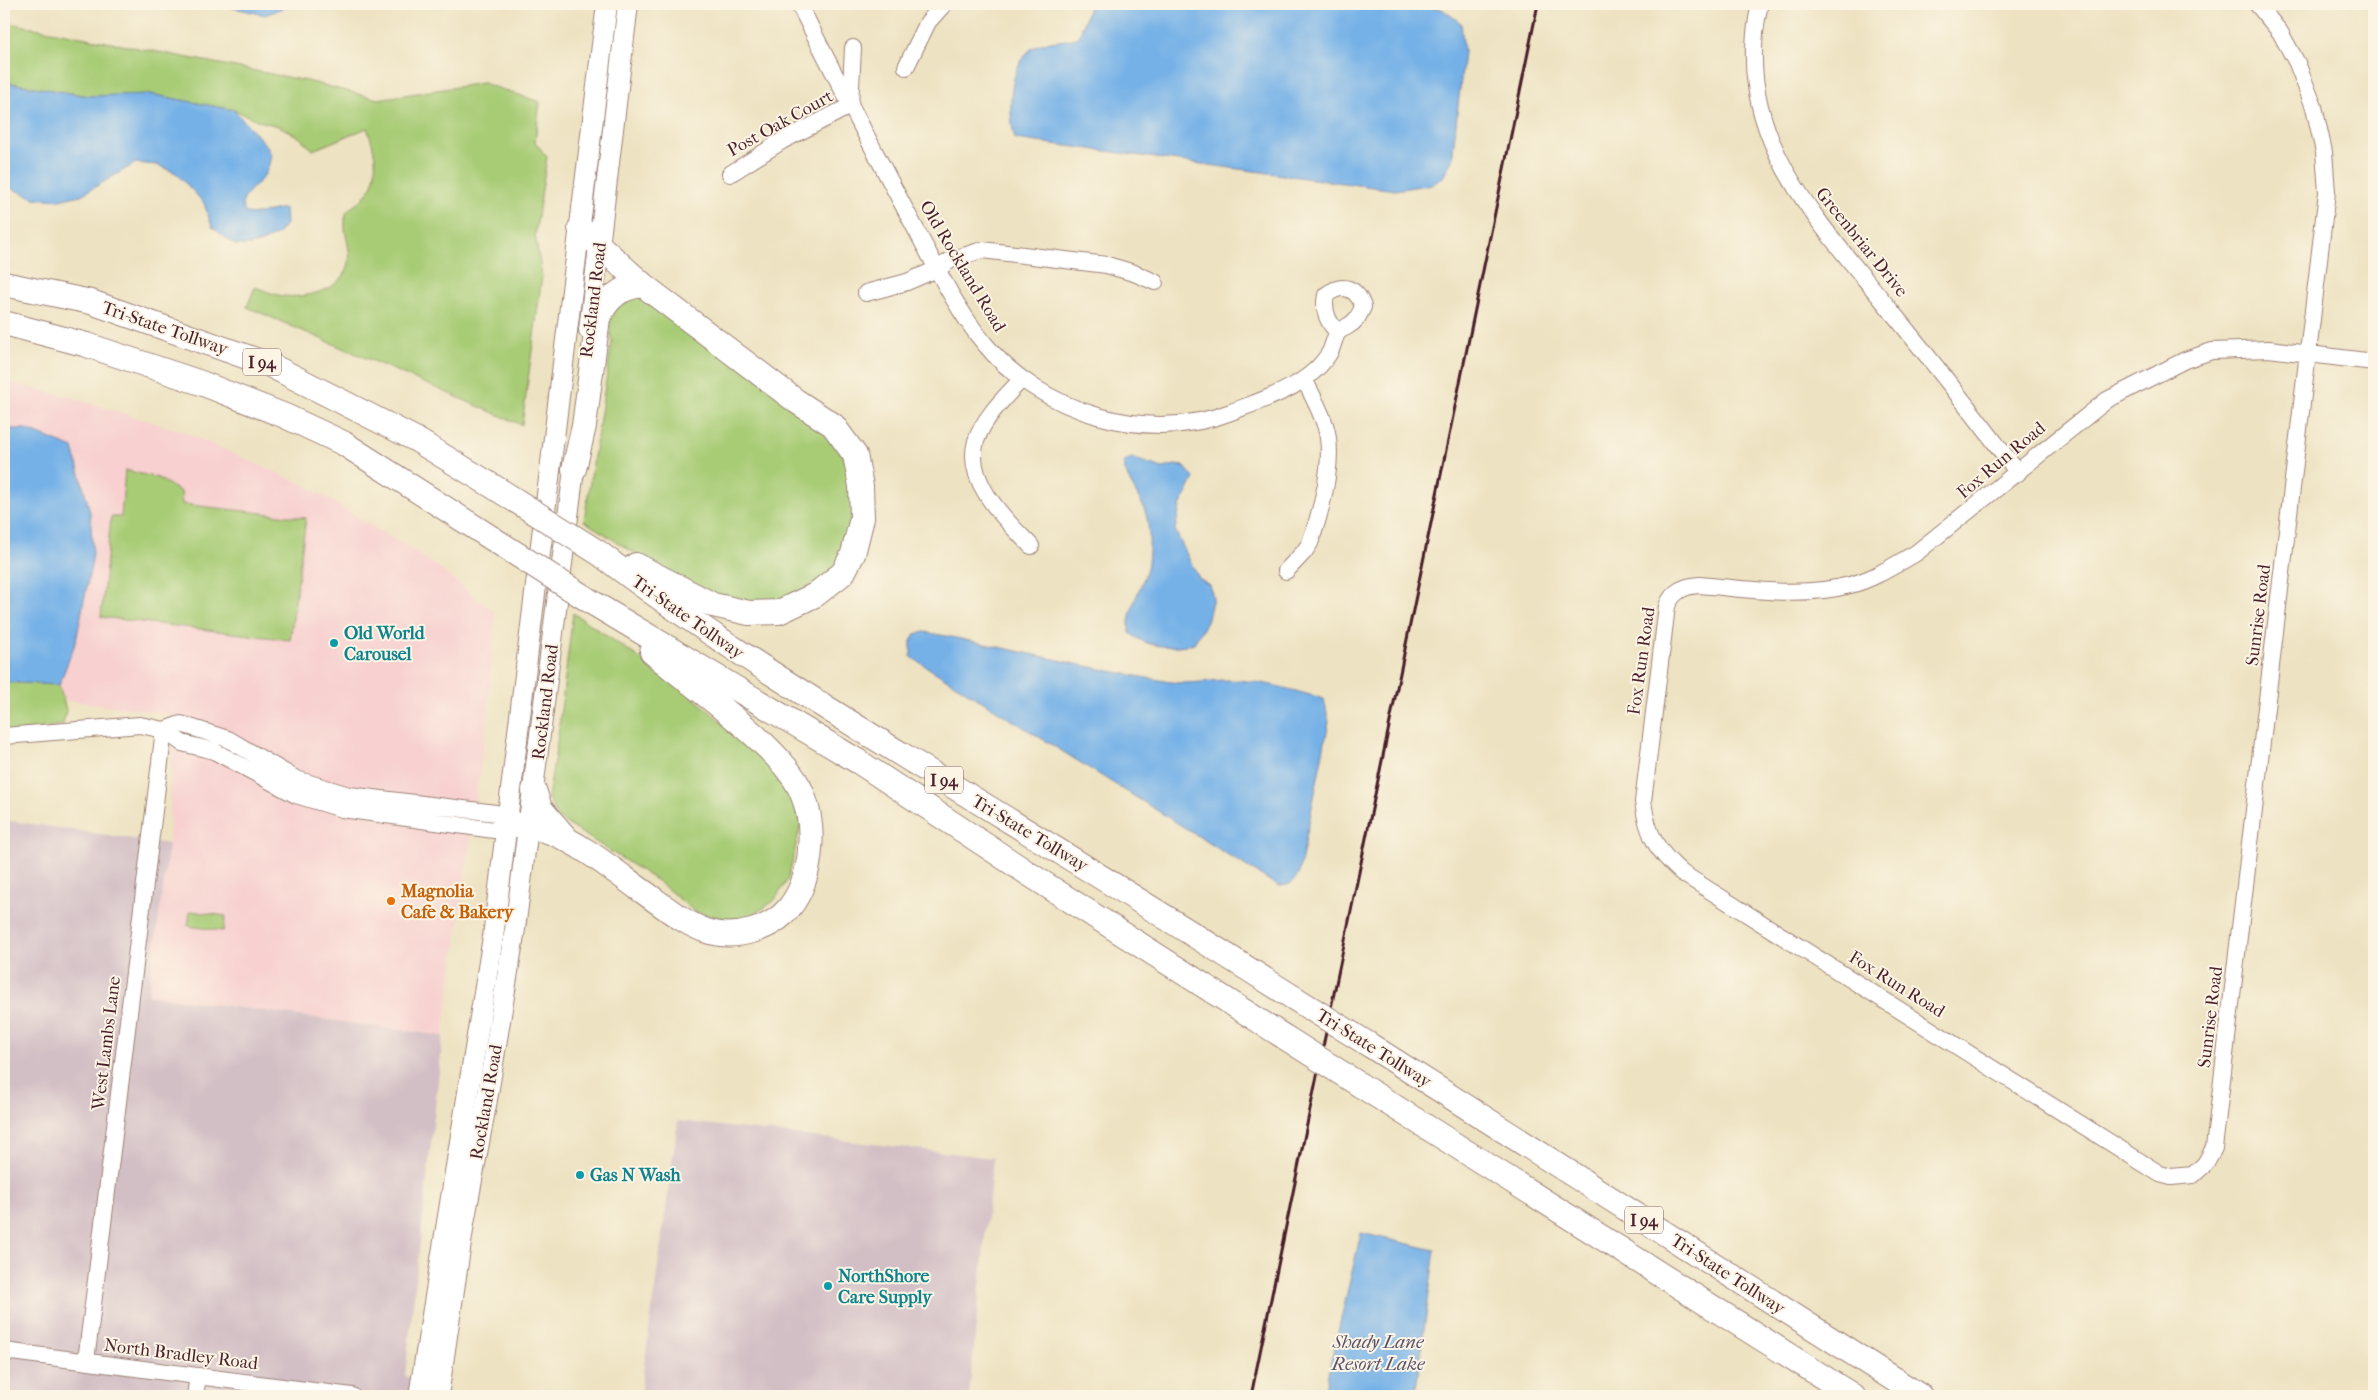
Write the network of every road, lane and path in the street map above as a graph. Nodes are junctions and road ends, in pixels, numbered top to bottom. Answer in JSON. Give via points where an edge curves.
{"nodes":[{"id":1,"x":607,"y":4,"type":"edge"},
{"id":2,"x":628,"y":4,"type":"edge"},
{"id":3,"x":799,"y":4,"type":"edge"},
{"id":4,"x":944,"y":4,"type":"edge"},
{"id":5,"x":1760,"y":4,"type":"edge"},
{"id":6,"x":2257,"y":4,"type":"edge"},
{"id":7,"x":853,"y":48,"type":"dead end"},
{"id":8,"x":906,"y":67,"type":"dead end"},
{"id":9,"x":850,"y":106,"type":"junction"},
{"id":10,"x":730,"y":174,"type":"dead end"},
{"id":11,"x":580,"y":228,"type":"junction"},
{"id":12,"x":599,"y":245,"type":"junction"},
{"id":13,"x":937,"y":269,"type":"junction"},
{"id":14,"x":1154,"y":282,"type":"dead end"},
{"id":15,"x":4,"y":284,"type":"edge"},
{"id":16,"x":643,"y":285,"type":"junction"},
{"id":17,"x":866,"y":293,"type":"dead end"},
{"id":18,"x":4,"y":322,"type":"edge"},
{"id":19,"x":1338,"y":332,"type":"dead end"},
{"id":20,"x":2309,"y":355,"type":"junction"},
{"id":21,"x":2374,"y":362,"type":"edge"},
{"id":22,"x":1022,"y":379,"type":"junction"},
{"id":23,"x":1304,"y":379,"type":"junction"},
{"id":24,"x":574,"y":469,"type":"junction"},
{"id":25,"x":2018,"y":473,"type":"junction"},
{"id":26,"x":1031,"y":546,"type":"dead end"},
{"id":27,"x":599,"y":553,"type":"junction"},
{"id":28,"x":1286,"y":571,"type":"dead end"},
{"id":29,"x":602,"y":609,"type":"junction"},
{"id":30,"x":164,"y":730,"type":"junction"},
{"id":31,"x":4,"y":736,"type":"edge"},
{"id":32,"x":534,"y":790,"type":"junction"},
{"id":33,"x":506,"y":823,"type":"junction"},
{"id":34,"x":529,"y":828,"type":"junction"},
{"id":35,"x":568,"y":841,"type":"junction"},
{"id":36,"x":2135,"y":1158,"type":"joint"},
{"id":37,"x":4,"y":1351,"type":"edge"},
{"id":38,"x":86,"y":1361,"type":"junction"},
{"id":39,"x":198,"y":1376,"type":"junction"},
{"id":40,"x":195,"y":1396,"type":"edge"},
{"id":41,"x":352,"y":1396,"type":"edge"},
{"id":42,"x":419,"y":1396,"type":"edge"},
{"id":43,"x":438,"y":1396,"type":"edge"},
{"id":44,"x":1853,"y":1396,"type":"edge"},
{"id":45,"x":1920,"y":1396,"type":"edge"}],
"edges":[{"from":1,"to":11,"type":"main road","name":"Rockland Road"},
{"from":2,"to":12,"type":"main road","name":"Rockland Road"},
{"from":3,"to":9,"type":"street","name":"Old Rockland Road"},
{"from":4,"to":8,"type":"street","via":[[928,22]]},
{"from":5,"to":25,"type":"street","name":"Greenbriar Drive","via":[[1753,43],[1754,74],[1760,112],[1777,158],[1800,197],[1966,403]]},
{"from":6,"to":20,"type":"street","name":"Sunrise Road","via":[[2280,32],[2297,62],[2314,107],[2324,152],[2327,192]]},
{"from":7,"to":9,"type":"street"},
{"from":9,"to":10,"type":"street","name":"Post Oak Court","via":[[782,141]]},
{"from":9,"to":13,"type":"street","name":"Old Rockland Road"},
{"from":11,"to":12,"type":"highway"},
{"from":11,"to":33,"type":"main road","name":"Rockland Road"},
{"from":12,"to":16,"type":"highway"},
{"from":12,"to":24,"type":"main road","name":"Rockland Road"},
{"from":13,"to":14,"type":"street","via":[[951,260],[982,250],[1107,265]]},
{"from":13,"to":17,"type":"street","via":[[907,282]]},
{"from":13,"to":22,"type":"street","name":"Old Rockland Road","via":[[984,343]]},
{"from":15,"to":27,"type":"highway","name":"Tri-State Tollway","number":"I 94","bridge":true,"via":[[91,302],[270,365],[415,439]]},
{"from":16,"to":24,"type":"highway","via":[[620,290],[606,302],[598,318],[584,426]]},
{"from":16,"to":27,"type":"highway","via":[[796,401],[833,425],[855,455],[861,486],[862,518],[853,554],[843,574],[815,595],[779,612],[749,613],[712,605],[622,557]]},
{"from":18,"to":29,"type":"highway","name":"Tri-State Tollway","number":"I 94","bridge":true,"via":[[201,382],[343,443]]},
{"from":19,"to":23,"type":"street","name":"Old Rockland Road","via":[[1330,352]]},
{"from":20,"to":21,"type":"street","name":"Fox Run Road"},
{"from":20,"to":25,"type":"street","name":"Fox Run Road","via":[[2268,349],[2230,349],[2185,360],[2108,400]]},
{"from":20,"to":36,"type":"street","name":"Sunrise Road","via":[[2214,1148],[2205,1164],[2193,1175],[2184,1177],[2160,1174]]},
{"from":22,"to":23,"type":"street","name":"Old Rockland Road","via":[[1057,402],[1089,414],[1120,421],[1175,424],[1225,415],[1273,396]]},
{"from":22,"to":26,"type":"street","via":[[986,422],[976,441],[974,461],[996,510]]},
{"from":23,"to":28,"type":"street","via":[[1327,430],[1327,474],[1310,543]]},
{"from":24,"to":32,"type":"main road","name":"Rockland Road"},
{"from":25,"to":36,"type":"street","name":"Fox Run Road","via":[[1916,553],[1884,572],[1852,585],[1817,592],[1694,585],[1671,596],[1667,606],[1643,802],[1646,820],[1657,849],[1682,873]]},
{"from":27,"to":45,"type":"highway","name":"Tri-State Tollway","number":"I 94","bridge":true,"via":[[768,671],[1130,894]]},
{"from":29,"to":35,"type":"highway","via":[[750,732],[785,767],[802,792],[812,826],[810,860],[798,894],[788,909],[773,922],[756,930],[723,934],[685,921]]},
{"from":29,"to":44,"type":"highway","name":"Tri-State Tollway","number":"I 94","bridge":true,"via":[[859,762],[1286,1038]]},
{"from":30,"to":31,"type":"street","via":[[140,724]]},
{"from":30,"to":33,"type":"street","via":[[181,724],[228,739],[279,777],[296,779],[339,800],[410,810],[496,813]]},
{"from":30,"to":38,"type":"street","name":"West Lambs Lane"},
{"from":32,"to":34,"type":"main road","name":"Rockland Road"},
{"from":32,"to":35,"type":"highway","via":[[540,808]]},
{"from":33,"to":34,"type":"highway"},
{"from":33,"to":42,"type":"main road","name":"Rockland Road","via":[[487,981]]},
{"from":34,"to":35,"type":"highway","via":[[551,832]]},
{"from":34,"to":43,"type":"main road","name":"Rockland Road"},
{"from":37,"to":38,"type":"street","name":"North Bradley Road"},
{"from":38,"to":39,"type":"street","name":"North Bradley Road"},
{"from":39,"to":40,"type":"street"},
{"from":39,"to":41,"type":"street","name":"North Bradley Road"}]}
